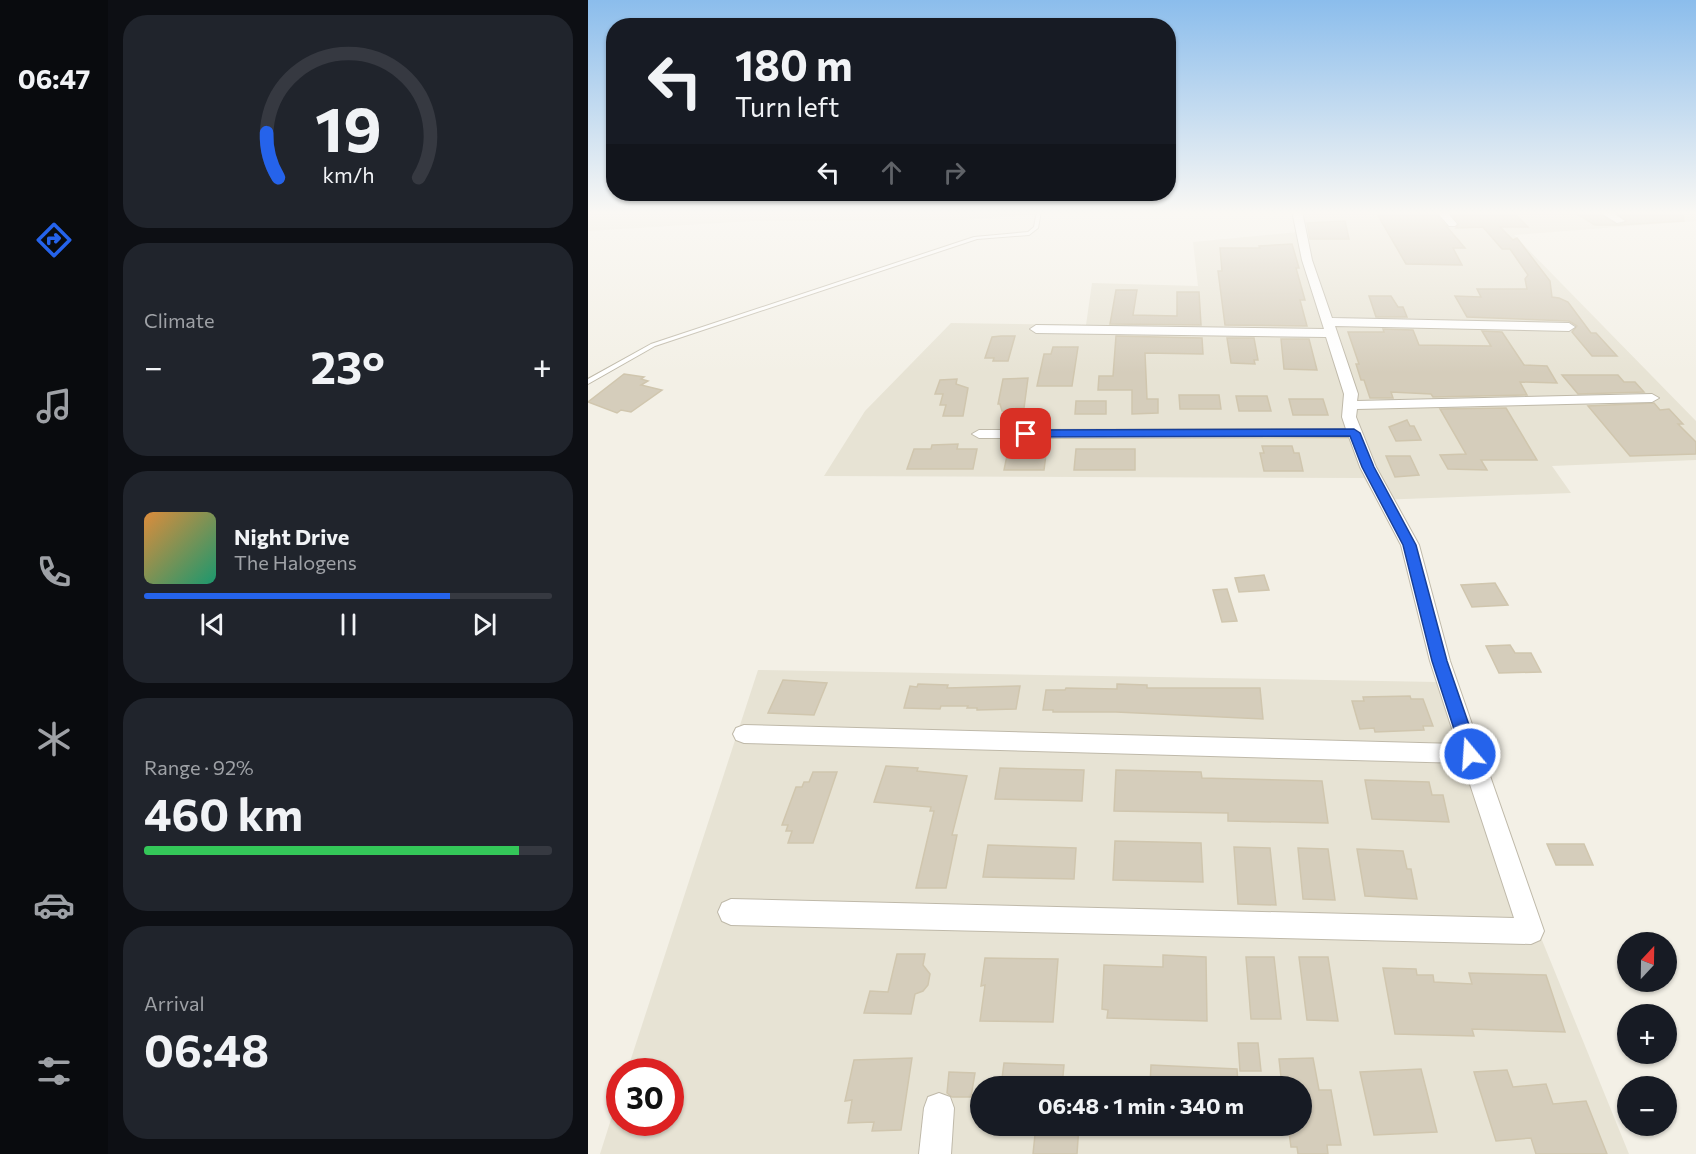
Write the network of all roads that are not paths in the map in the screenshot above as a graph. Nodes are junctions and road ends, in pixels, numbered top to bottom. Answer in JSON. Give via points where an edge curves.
{"nodes":[{"id":1,"x":895,"y":265,"type":"edge"},
{"id":2,"x":1309,"y":265,"type":"edge"},
{"id":3,"x":1330,"y":327,"type":"junction"},
{"id":4,"x":1569,"y":327,"type":"dead end"},
{"id":5,"x":1036,"y":329,"type":"dead end"},
{"id":6,"x":588,"y":382,"type":"edge"},
{"id":7,"x":1653,"y":398,"type":"dead end"},
{"id":8,"x":1350,"y":405,"type":"junction"},
{"id":9,"x":1354,"y":433,"type":"junction"},
{"id":10,"x":979,"y":434,"type":"dead end"},
{"id":11,"x":744,"y":734,"type":"dead end"},
{"id":12,"x":1470,"y":754,"type":"junction"},
{"id":13,"x":732,"y":912,"type":"dead end"},
{"id":14,"x":939,"y":1108,"type":"dead end"},
{"id":15,"x":934,"y":1154,"type":"edge"}],
"edges":[{"from":1,"to":6,"type":"lane","via":[[653,345]]},
{"from":2,"to":3,"type":"street"},
{"from":3,"to":4,"type":"street"},
{"from":3,"to":5,"type":"street"},
{"from":3,"to":8,"type":"street","via":[[1351,394]]},
{"from":7,"to":8,"type":"street"},
{"from":8,"to":9,"type":"street"},
{"from":9,"to":10,"type":"street"},
{"from":9,"to":12,"type":"street","via":[[1410,545],[1440,661]]},
{"from":11,"to":12,"type":"street"},
{"from":12,"to":13,"type":"street","via":[[1531,931]]},
{"from":14,"to":15,"type":"street"}]}
